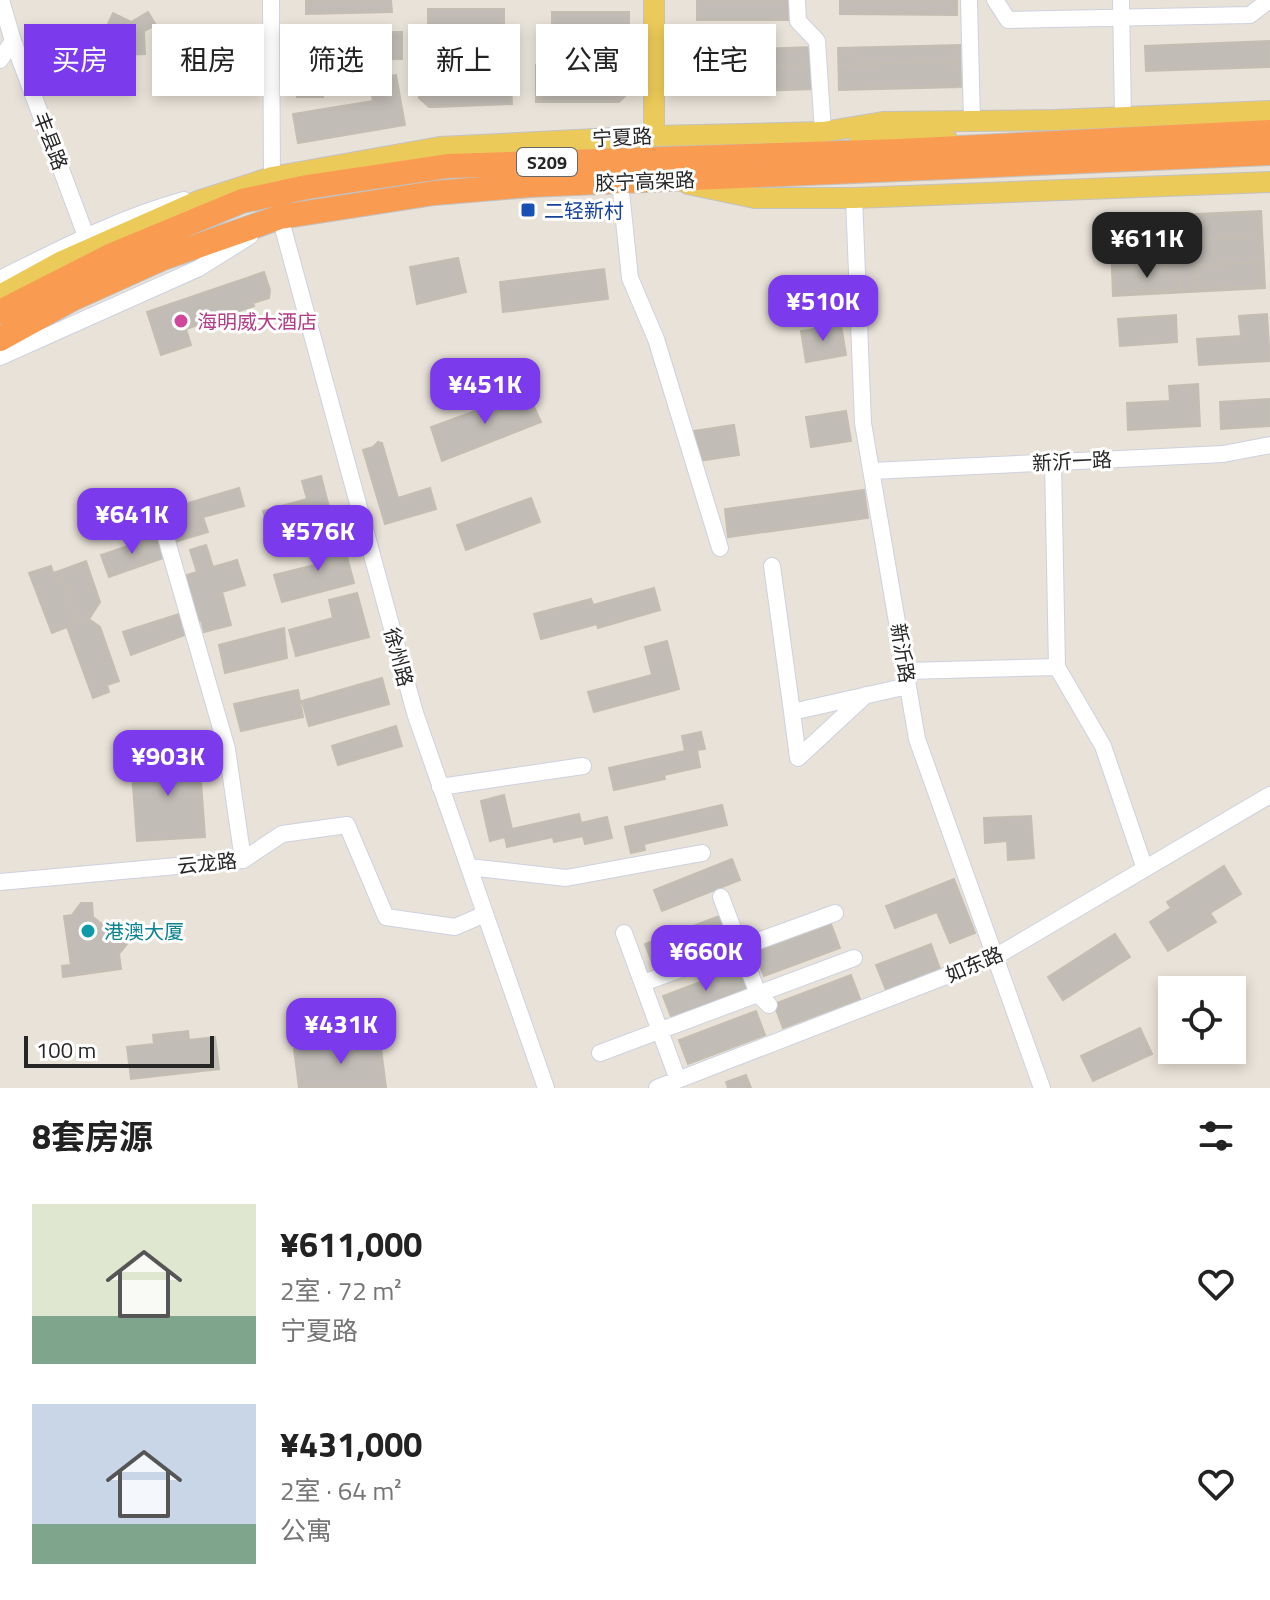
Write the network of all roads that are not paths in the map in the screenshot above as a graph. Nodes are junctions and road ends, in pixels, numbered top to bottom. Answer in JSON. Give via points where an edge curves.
{"nodes":[{"id":1,"x":1,"y":0,"type":"edge"},
{"id":2,"x":271,"y":0,"type":"edge"},
{"id":3,"x":654,"y":0,"type":"edge"},
{"id":4,"x":797,"y":0,"type":"edge"},
{"id":5,"x":969,"y":0,"type":"edge"},
{"id":6,"x":995,"y":0,"type":"edge"},
{"id":7,"x":1121,"y":0,"type":"edge"},
{"id":8,"x":1269,"y":0,"type":"edge"},
{"id":9,"x":1122,"y":18,"type":"junction"},
{"id":10,"x":13,"y":41,"type":"junction"},
{"id":11,"x":0,"y":60,"type":"edge"},
{"id":12,"x":1270,"y":111,"type":"edge"},
{"id":13,"x":1123,"y":117,"type":"junction"},
{"id":14,"x":972,"y":121,"type":"junction"},
{"id":15,"x":823,"y":132,"type":"junction"},
{"id":16,"x":654,"y":136,"type":"junction"},
{"id":17,"x":947,"y":139,"type":"joint"},
{"id":18,"x":1057,"y":141,"type":"junction"},
{"id":19,"x":1264,"y":143,"type":"edge"},
{"id":20,"x":272,"y":177,"type":"junction"},
{"id":21,"x":673,"y":181,"type":"junction"},
{"id":22,"x":620,"y":182,"type":"junction"},
{"id":23,"x":1270,"y":182,"type":"edge"},
{"id":24,"x":224,"y":193,"type":"junction"},
{"id":25,"x":854,"y":198,"type":"junction"},
{"id":26,"x":280,"y":217,"type":"junction"},
{"id":27,"x":86,"y":236,"type":"junction"},
{"id":28,"x":0,"y":279,"type":"edge"},
{"id":29,"x":0,"y":295,"type":"edge"},
{"id":30,"x":0,"y":312,"type":"edge"},
{"id":31,"x":0,"y":339,"type":"edge"},
{"id":32,"x":0,"y":357,"type":"edge"},
{"id":33,"x":1270,"y":445,"type":"edge"},
{"id":34,"x":1053,"y":462,"type":"junction"},
{"id":35,"x":872,"y":471,"type":"junction"},
{"id":36,"x":160,"y":517,"type":"dead end"},
{"id":37,"x":720,"y":548,"type":"dead end"},
{"id":38,"x":772,"y":566,"type":"dead end"},
{"id":39,"x":1057,"y":667,"type":"junction"},
{"id":40,"x":907,"y":678,"type":"junction"},
{"id":41,"x":866,"y":695,"type":"junction"},
{"id":42,"x":792,"y":712,"type":"junction"},
{"id":43,"x":583,"y":766,"type":"dead end"},
{"id":44,"x":440,"y":787,"type":"junction"},
{"id":45,"x":1270,"y":795,"type":"edge"},
{"id":46,"x":702,"y":853,"type":"dead end"},
{"id":47,"x":243,"y":860,"type":"junction"},
{"id":48,"x":469,"y":867,"type":"junction"},
{"id":49,"x":1145,"y":869,"type":"junction"},
{"id":50,"x":0,"y":882,"type":"edge"},
{"id":51,"x":721,"y":897,"type":"dead end"},
{"id":52,"x":835,"y":913,"type":"dead end"},
{"id":53,"x":485,"y":914,"type":"junction"},
{"id":54,"x":624,"y":933,"type":"dead end"},
{"id":55,"x":740,"y":948,"type":"junction"},
{"id":56,"x":995,"y":957,"type":"junction"},
{"id":57,"x":854,"y":958,"type":"dead end"},
{"id":58,"x":643,"y":983,"type":"junction"},
{"id":59,"x":764,"y":1000,"type":"junction"},
{"id":60,"x":660,"y":1030,"type":"junction"},
{"id":61,"x":600,"y":1053,"type":"dead end"},
{"id":62,"x":678,"y":1080,"type":"junction"},
{"id":63,"x":546,"y":1088,"type":"edge"},
{"id":64,"x":657,"y":1088,"type":"edge"},
{"id":65,"x":1042,"y":1088,"type":"edge"}],
"edges":[{"from":1,"to":10,"type":"street","name":"丰县路"},
{"from":2,"to":20,"type":"street"},
{"from":3,"to":16,"type":"main road"},
{"from":4,"to":15,"type":"street","via":[[798,21],[817,41]]},
{"from":5,"to":14,"type":"street"},
{"from":6,"to":9,"type":"street","via":[[1008,20]]},
{"from":7,"to":9,"type":"street"},
{"from":8,"to":9,"type":"street","via":[[1250,15]]},
{"from":9,"to":13,"type":"street"},
{"from":10,"to":11,"type":"street"},
{"from":10,"to":27,"type":"street","name":"丰县路"},
{"from":12,"to":13,"type":"main road","name":"宁夏路"},
{"from":13,"to":14,"type":"main road","name":"宁夏路"},
{"from":14,"to":15,"type":"main road","name":"宁夏路","via":[[883,122]]},
{"from":15,"to":16,"type":"main road","name":"宁夏路"},
{"from":15,"to":17,"type":"main road"},
{"from":16,"to":20,"type":"main road","name":"宁夏路","via":[[440,147]]},
{"from":17,"to":18,"type":"highway","via":[[1017,136]]},
{"from":18,"to":19,"type":"highway","name":"胶宁高架路","number":"S209"},
{"from":18,"to":30,"type":"highway","name":"胶宁高架路","number":"S209","via":[[448,166],[307,187],[242,201],[112,255]]},
{"from":19,"to":21,"type":"highway","name":"胶宁高架路","number":"S209"},
{"from":20,"to":24,"type":"main road","name":"宁夏路"},
{"from":21,"to":22,"type":"highway","name":"胶宁高架路","number":"S209"},
{"from":21,"to":25,"type":"main road","via":[[755,198]]},
{"from":22,"to":26,"type":"highway","name":"胶宁高架路","number":"S209","via":[[434,193]]},
{"from":22,"to":37,"type":"street","via":[[630,278],[656,339]]},
{"from":23,"to":25,"type":"main road"},
{"from":24,"to":27,"type":"street","via":[[146,210]]},
{"from":24,"to":29,"type":"main road","name":"宁夏路","via":[[102,243]]},
{"from":25,"to":35,"type":"street","name":"新沂路","via":[[863,423]]},
{"from":26,"to":31,"type":"highway","name":"胶宁高架路","number":"S209","via":[[137,269]]},
{"from":26,"to":32,"type":"street","via":[[199,268]]},
{"from":26,"to":44,"type":"street","name":"徐州路","via":[[415,713]]},
{"from":27,"to":28,"type":"street"},
{"from":33,"to":34,"type":"street","name":"新沂一路","via":[[1223,454]]},
{"from":34,"to":35,"type":"street","name":"新沂一路"},
{"from":34,"to":39,"type":"street"},
{"from":35,"to":40,"type":"street","name":"新沂路"},
{"from":36,"to":47,"type":"street","via":[[227,749]]},
{"from":38,"to":42,"type":"street"},
{"from":39,"to":40,"type":"street"},
{"from":39,"to":49,"type":"street","via":[[1103,746]]},
{"from":40,"to":41,"type":"street"},
{"from":40,"to":56,"type":"street","name":"新沂路","via":[[917,739]]},
{"from":41,"to":42,"type":"street"},
{"from":41,"to":42,"type":"street","via":[[798,758]]},
{"from":43,"to":44,"type":"street"},
{"from":44,"to":48,"type":"street","name":"徐州路"},
{"from":45,"to":49,"type":"street","name":"如东路"},
{"from":46,"to":48,"type":"street","via":[[566,878]]},
{"from":47,"to":50,"type":"street","name":"云龙路"},
{"from":47,"to":53,"type":"street","name":"云龙路","via":[[282,834],[347,825],[386,917],[455,927]]},
{"from":48,"to":53,"type":"street","name":"徐州路"},
{"from":49,"to":56,"type":"street","name":"如东路"},
{"from":51,"to":55,"type":"street"},
{"from":52,"to":55,"type":"street"},
{"from":53,"to":63,"type":"street","name":"徐州路"},
{"from":54,"to":58,"type":"street"},
{"from":55,"to":58,"type":"street"},
{"from":55,"to":59,"type":"street"},
{"from":56,"to":62,"type":"street","name":"如东路"},
{"from":56,"to":65,"type":"street","name":"新沂路"},
{"from":57,"to":59,"type":"street"},
{"from":58,"to":60,"type":"street"},
{"from":59,"to":60,"type":"street"},
{"from":60,"to":61,"type":"street"},
{"from":60,"to":62,"type":"street"},
{"from":62,"to":64,"type":"street","name":"如东路"}]}
